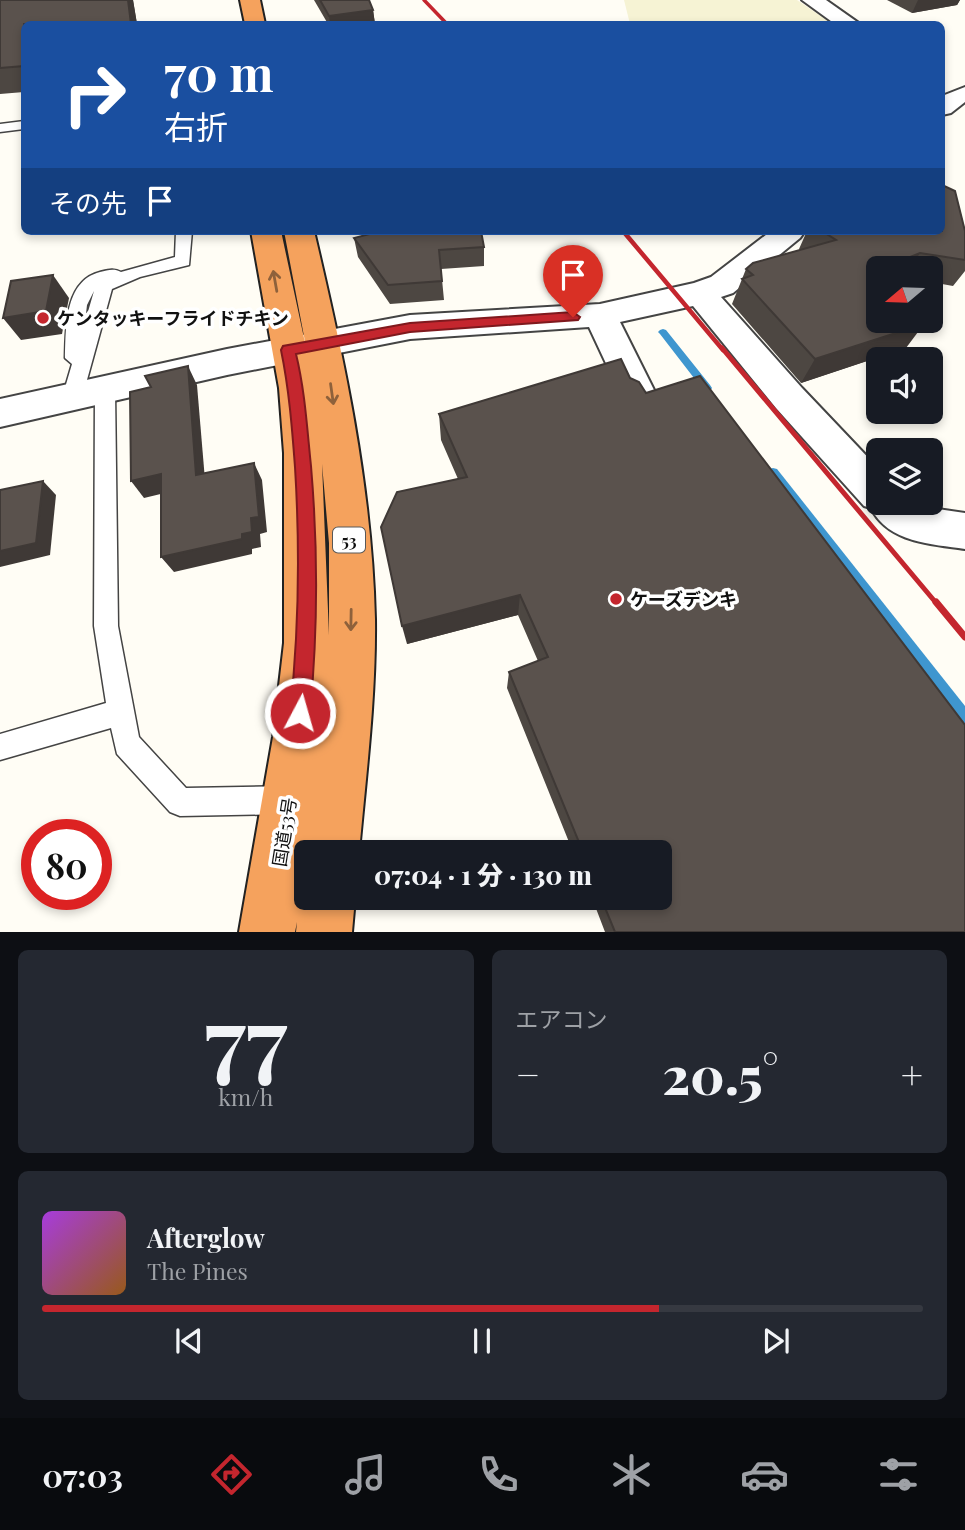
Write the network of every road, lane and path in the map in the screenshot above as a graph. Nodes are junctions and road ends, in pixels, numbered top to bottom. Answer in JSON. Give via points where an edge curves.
{"nodes":[{"id":1,"x":250,"y":0,"type":"edge"},
{"id":2,"x":812,"y":0,"type":"edge"},
{"id":3,"x":254,"y":21,"type":"edge"},
{"id":4,"x":844,"y":21,"type":"edge"},
{"id":5,"x":21,"y":125,"type":"edge"},
{"id":6,"x":0,"y":128,"type":"edge"},
{"id":7,"x":184,"y":235,"type":"edge"},
{"id":8,"x":267,"y":235,"type":"edge"},
{"id":9,"x":299,"y":235,"type":"edge"},
{"id":10,"x":785,"y":235,"type":"edge"},
{"id":11,"x":699,"y":293,"type":"junction"},
{"id":12,"x":600,"y":315,"type":"junction"},
{"id":13,"x":305,"y":347,"type":"junction"},
{"id":14,"x":89,"y":394,"type":"junction"},
{"id":15,"x":638,"y":394,"type":"edge"},
{"id":16,"x":0,"y":414,"type":"edge"},
{"id":17,"x":866,"y":481,"type":"edge"},
{"id":18,"x":904,"y":515,"type":"edge"},
{"id":19,"x":965,"y":531,"type":"edge"},
{"id":20,"x":121,"y":712,"type":"junction"},
{"id":21,"x":0,"y":747,"type":"edge"},
{"id":22,"x":289,"y":800,"type":"junction"},
{"id":23,"x":338,"y":800,"type":"junction"},
{"id":24,"x":333,"y":840,"type":"edge"},
{"id":25,"x":326,"y":910,"type":"edge"},
{"id":26,"x":267,"y":932,"type":"edge"},
{"id":27,"x":324,"y":932,"type":"edge"}],
"edges":[{"from":1,"to":3,"type":"highway"},
{"from":2,"to":4,"type":"street"},
{"from":5,"to":6,"type":"lane"},
{"from":7,"to":14,"type":"lane","via":[[183,261],[104,275],[80,295]]},
{"from":13,"to":8,"type":"highway","name":"国道53号","number":"53","one_way":true},
{"from":9,"to":13,"type":"highway","name":"国道53号","number":"53"},
{"from":10,"to":11,"type":"street","via":[[730,279]]},
{"from":11,"to":12,"type":"street"},
{"from":11,"to":17,"type":"street"},
{"from":12,"to":13,"type":"street","via":[[410,327]]},
{"from":12,"to":15,"type":"street"},
{"from":13,"to":14,"type":"street"},
{"from":13,"to":22,"type":"highway","name":"国道53号","number":"53","via":[[297,388],[307,643]]},
{"from":13,"to":23,"type":"highway","name":"国道53号","number":"53","one_way":true,"via":[[346,498],[352,590],[350,680]]},
{"from":14,"to":16,"type":"street"},
{"from":14,"to":20,"type":"lane","via":[[106,626]]},
{"from":18,"to":19,"type":"street","via":[[915,524]]},
{"from":20,"to":21,"type":"lane"},
{"from":20,"to":22,"type":"lane","via":[[127,744],[180,802]]},
{"from":22,"to":23,"type":"lane"},
{"from":22,"to":26,"type":"highway","name":"国道53号","number":"53"},
{"from":23,"to":24,"type":"highway","name":"国道53号","number":"53"},
{"from":25,"to":27,"type":"highway"}]}
